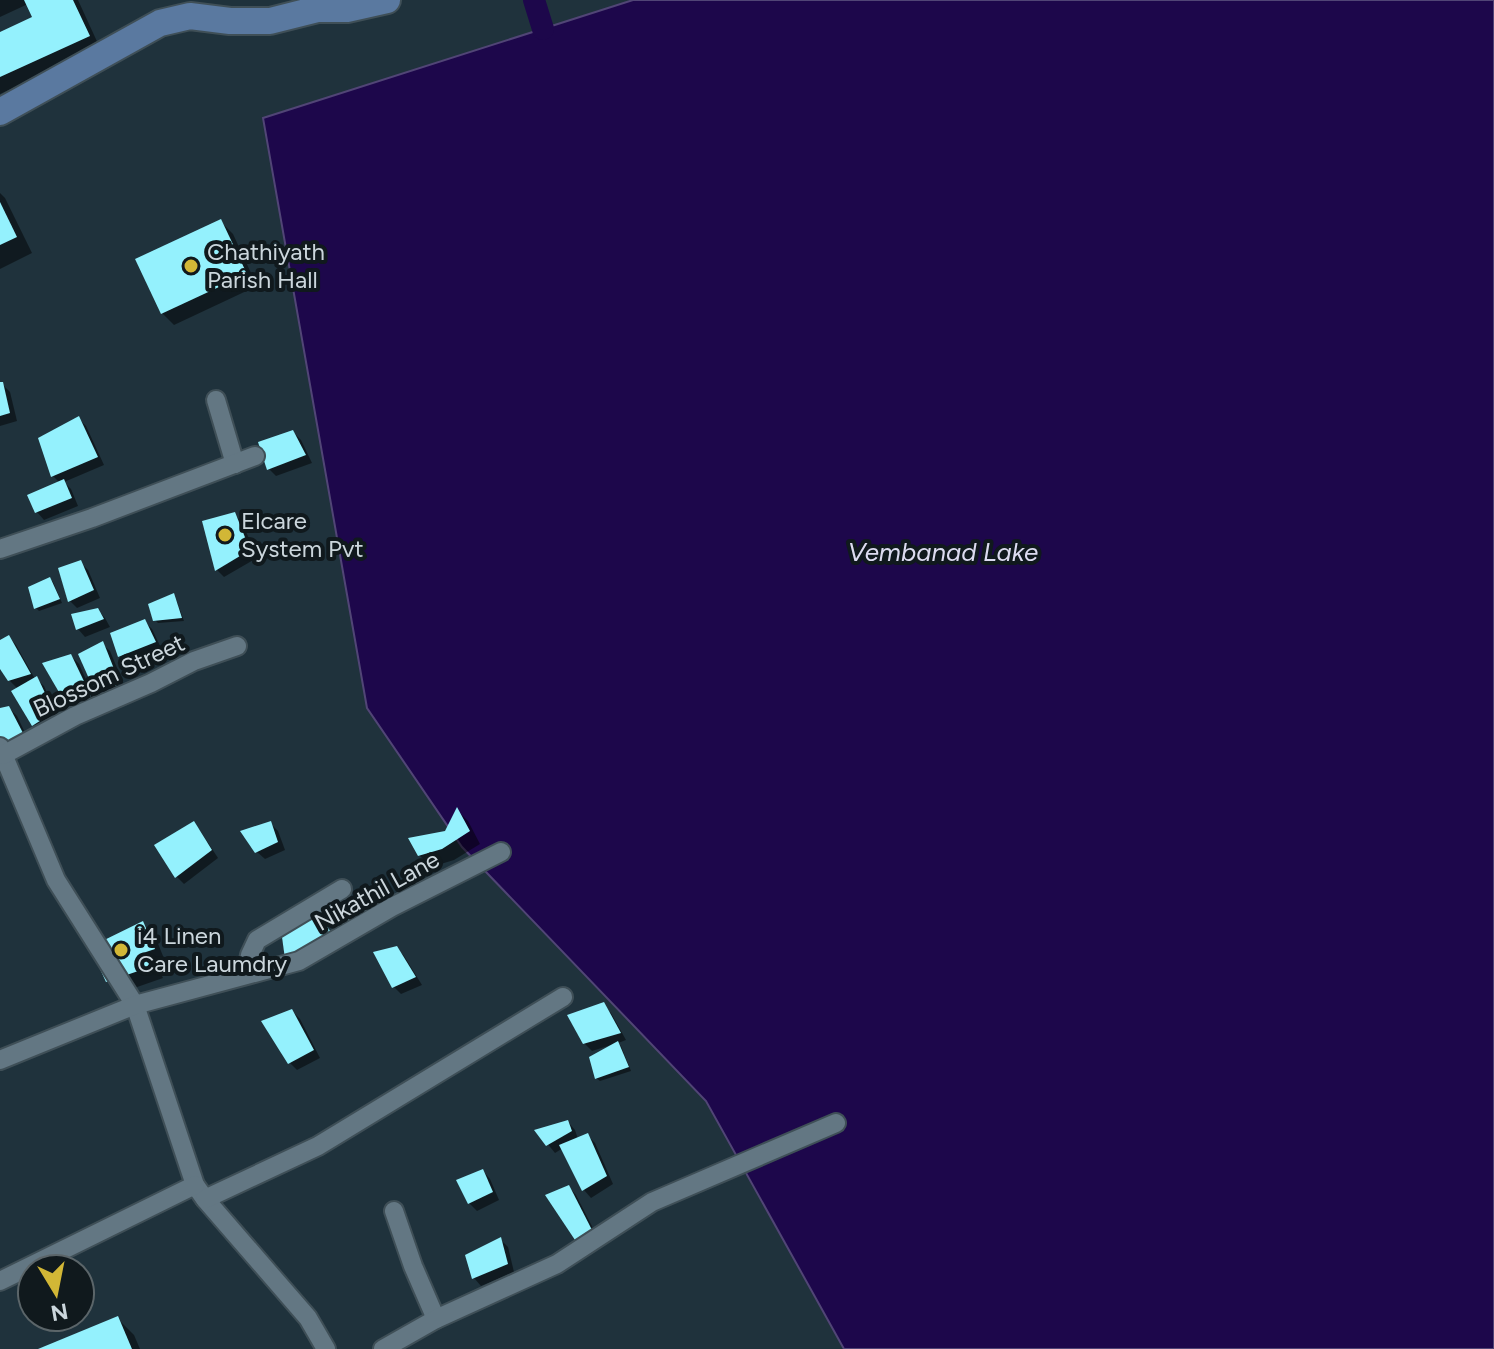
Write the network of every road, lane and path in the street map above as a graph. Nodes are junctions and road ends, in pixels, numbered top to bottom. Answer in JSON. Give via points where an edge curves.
{"nodes":[{"id":1,"x":387,"y":0,"type":"edge"},
{"id":2,"x":323,"y":5,"type":"edge"},
{"id":3,"x":0,"y":112,"type":"edge"},
{"id":4,"x":216,"y":400,"type":"dead end"},
{"id":5,"x":255,"y":456,"type":"dead end"},
{"id":6,"x":235,"y":464,"type":"junction"},
{"id":7,"x":0,"y":549,"type":"edge"},
{"id":8,"x":237,"y":646,"type":"dead end"},
{"id":9,"x":2,"y":751,"type":"edge"},
{"id":10,"x":501,"y":852,"type":"dead end"},
{"id":11,"x":342,"y":889,"type":"dead end"},
{"id":12,"x":246,"y":974,"type":"junction"},
{"id":13,"x":563,"y":997,"type":"dead end"},
{"id":14,"x":135,"y":1005,"type":"junction"},
{"id":15,"x":0,"y":1060,"type":"edge"},
{"id":16,"x":836,"y":1123,"type":"dead end"},
{"id":17,"x":200,"y":1192,"type":"junction"},
{"id":18,"x":394,"y":1211,"type":"dead end"},
{"id":19,"x":0,"y":1281,"type":"edge"},
{"id":20,"x":436,"y":1319,"type":"junction"},
{"id":21,"x":326,"y":1349,"type":"edge"},
{"id":22,"x":383,"y":1349,"type":"edge"}],
"edges":[{"from":1,"to":2,"type":"main road","via":[[347,9]]},
{"from":2,"to":3,"type":"main road","via":[[270,21],[190,16],[160,23]]},
{"from":4,"to":6,"type":"street"},
{"from":5,"to":6,"type":"street"},
{"from":6,"to":7,"type":"street"},
{"from":8,"to":9,"type":"street","name":"Blossom Street"},
{"from":9,"to":14,"type":"street","via":[[56,880]]},
{"from":10,"to":12,"type":"street","name":"Nikathil Lane","via":[[299,961]]},
{"from":11,"to":12,"type":"street","via":[[257,940]]},
{"from":12,"to":14,"type":"street","name":"Nikathil Lane"},
{"from":13,"to":17,"type":"street","via":[[318,1146]]},
{"from":14,"to":15,"type":"street","name":"Nikathil Lane"},
{"from":14,"to":17,"type":"street"},
{"from":16,"to":20,"type":"street","via":[[652,1202],[557,1264]]},
{"from":17,"to":19,"type":"street"},
{"from":17,"to":21,"type":"street","via":[[308,1318]]},
{"from":18,"to":20,"type":"street"},
{"from":20,"to":22,"type":"street"}]}
